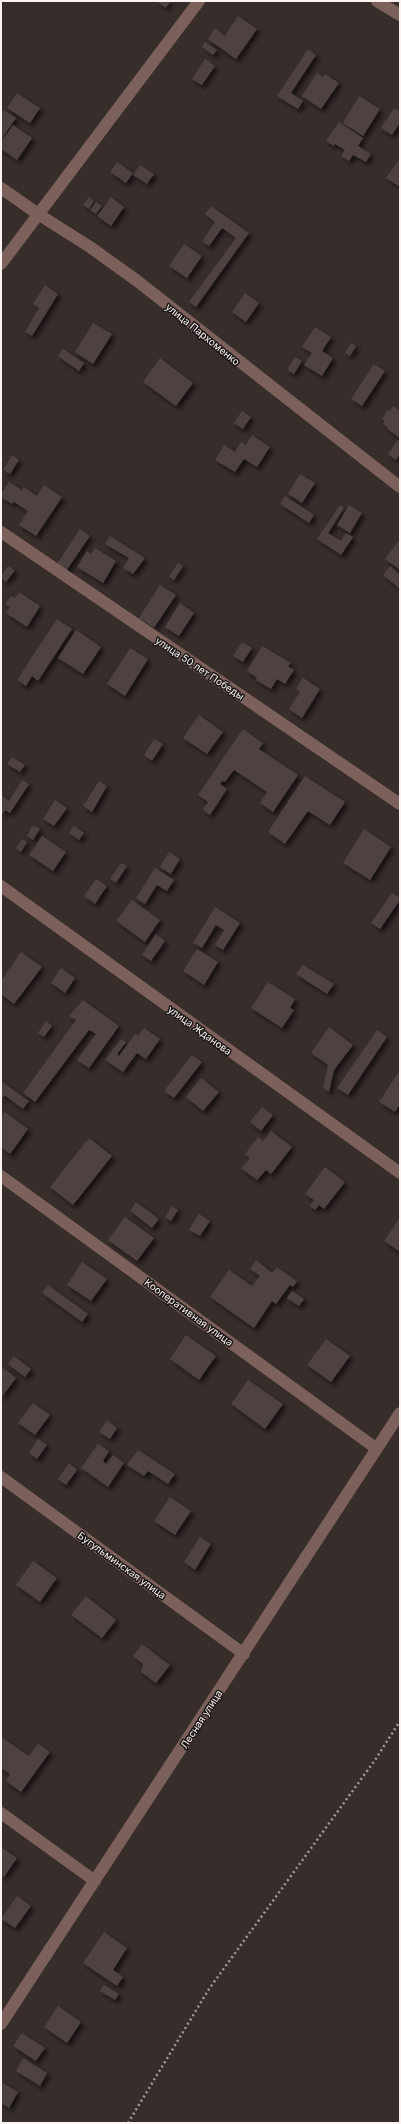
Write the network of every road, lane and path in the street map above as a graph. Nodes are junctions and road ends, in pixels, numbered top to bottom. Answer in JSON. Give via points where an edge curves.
{"nodes":[{"id":1,"x":199,"y":1,"type":"edge"},
{"id":2,"x":377,"y":1,"type":"edge"},
{"id":3,"x":400,"y":15,"type":"edge"},
{"id":4,"x":1,"y":188,"type":"edge"},
{"id":5,"x":38,"y":214,"type":"junction"},
{"id":6,"x":1,"y":264,"type":"edge"},
{"id":7,"x":400,"y":487,"type":"edge"},
{"id":8,"x":1,"y":532,"type":"edge"},
{"id":9,"x":400,"y":804,"type":"edge"},
{"id":10,"x":1,"y":886,"type":"edge"},
{"id":11,"x":400,"y":1173,"type":"edge"},
{"id":12,"x":1,"y":1176,"type":"edge"},
{"id":13,"x":400,"y":1413,"type":"edge"},
{"id":14,"x":377,"y":1448,"type":"junction"},
{"id":15,"x":1,"y":1476,"type":"edge"},
{"id":16,"x":244,"y":1654,"type":"junction"},
{"id":17,"x":400,"y":1721,"type":"edge"},
{"id":18,"x":1,"y":1813,"type":"edge"},
{"id":19,"x":95,"y":1881,"type":"junction"},
{"id":20,"x":1,"y":2024,"type":"edge"},
{"id":21,"x":128,"y":2123,"type":"edge"}],
"edges":[{"from":1,"to":5,"type":"street"},
{"from":2,"to":3,"type":"street"},
{"from":4,"to":5,"type":"street","name":"улица Пархоменко"},
{"from":5,"to":6,"type":"street"},
{"from":5,"to":7,"type":"street","name":"улица Пархоменко","via":[[90,246],[136,280]]},
{"from":8,"to":9,"type":"street","name":"улица 50 лет Победы"},
{"from":10,"to":11,"type":"street","name":"улица Жданова"},
{"from":12,"to":14,"type":"street","name":"Кооперативная улица"},
{"from":13,"to":14,"type":"street","name":"Лесная улица"},
{"from":14,"to":16,"type":"street","name":"Лесная улица"},
{"from":15,"to":16,"type":"street","name":"Бугульминская улица"},
{"from":16,"to":19,"type":"street","name":"Лесная улица"},
{"from":17,"to":21,"type":"path","via":[[209,1990]]},
{"from":18,"to":19,"type":"street"},
{"from":19,"to":20,"type":"street","name":"Лесная улица"}]}
